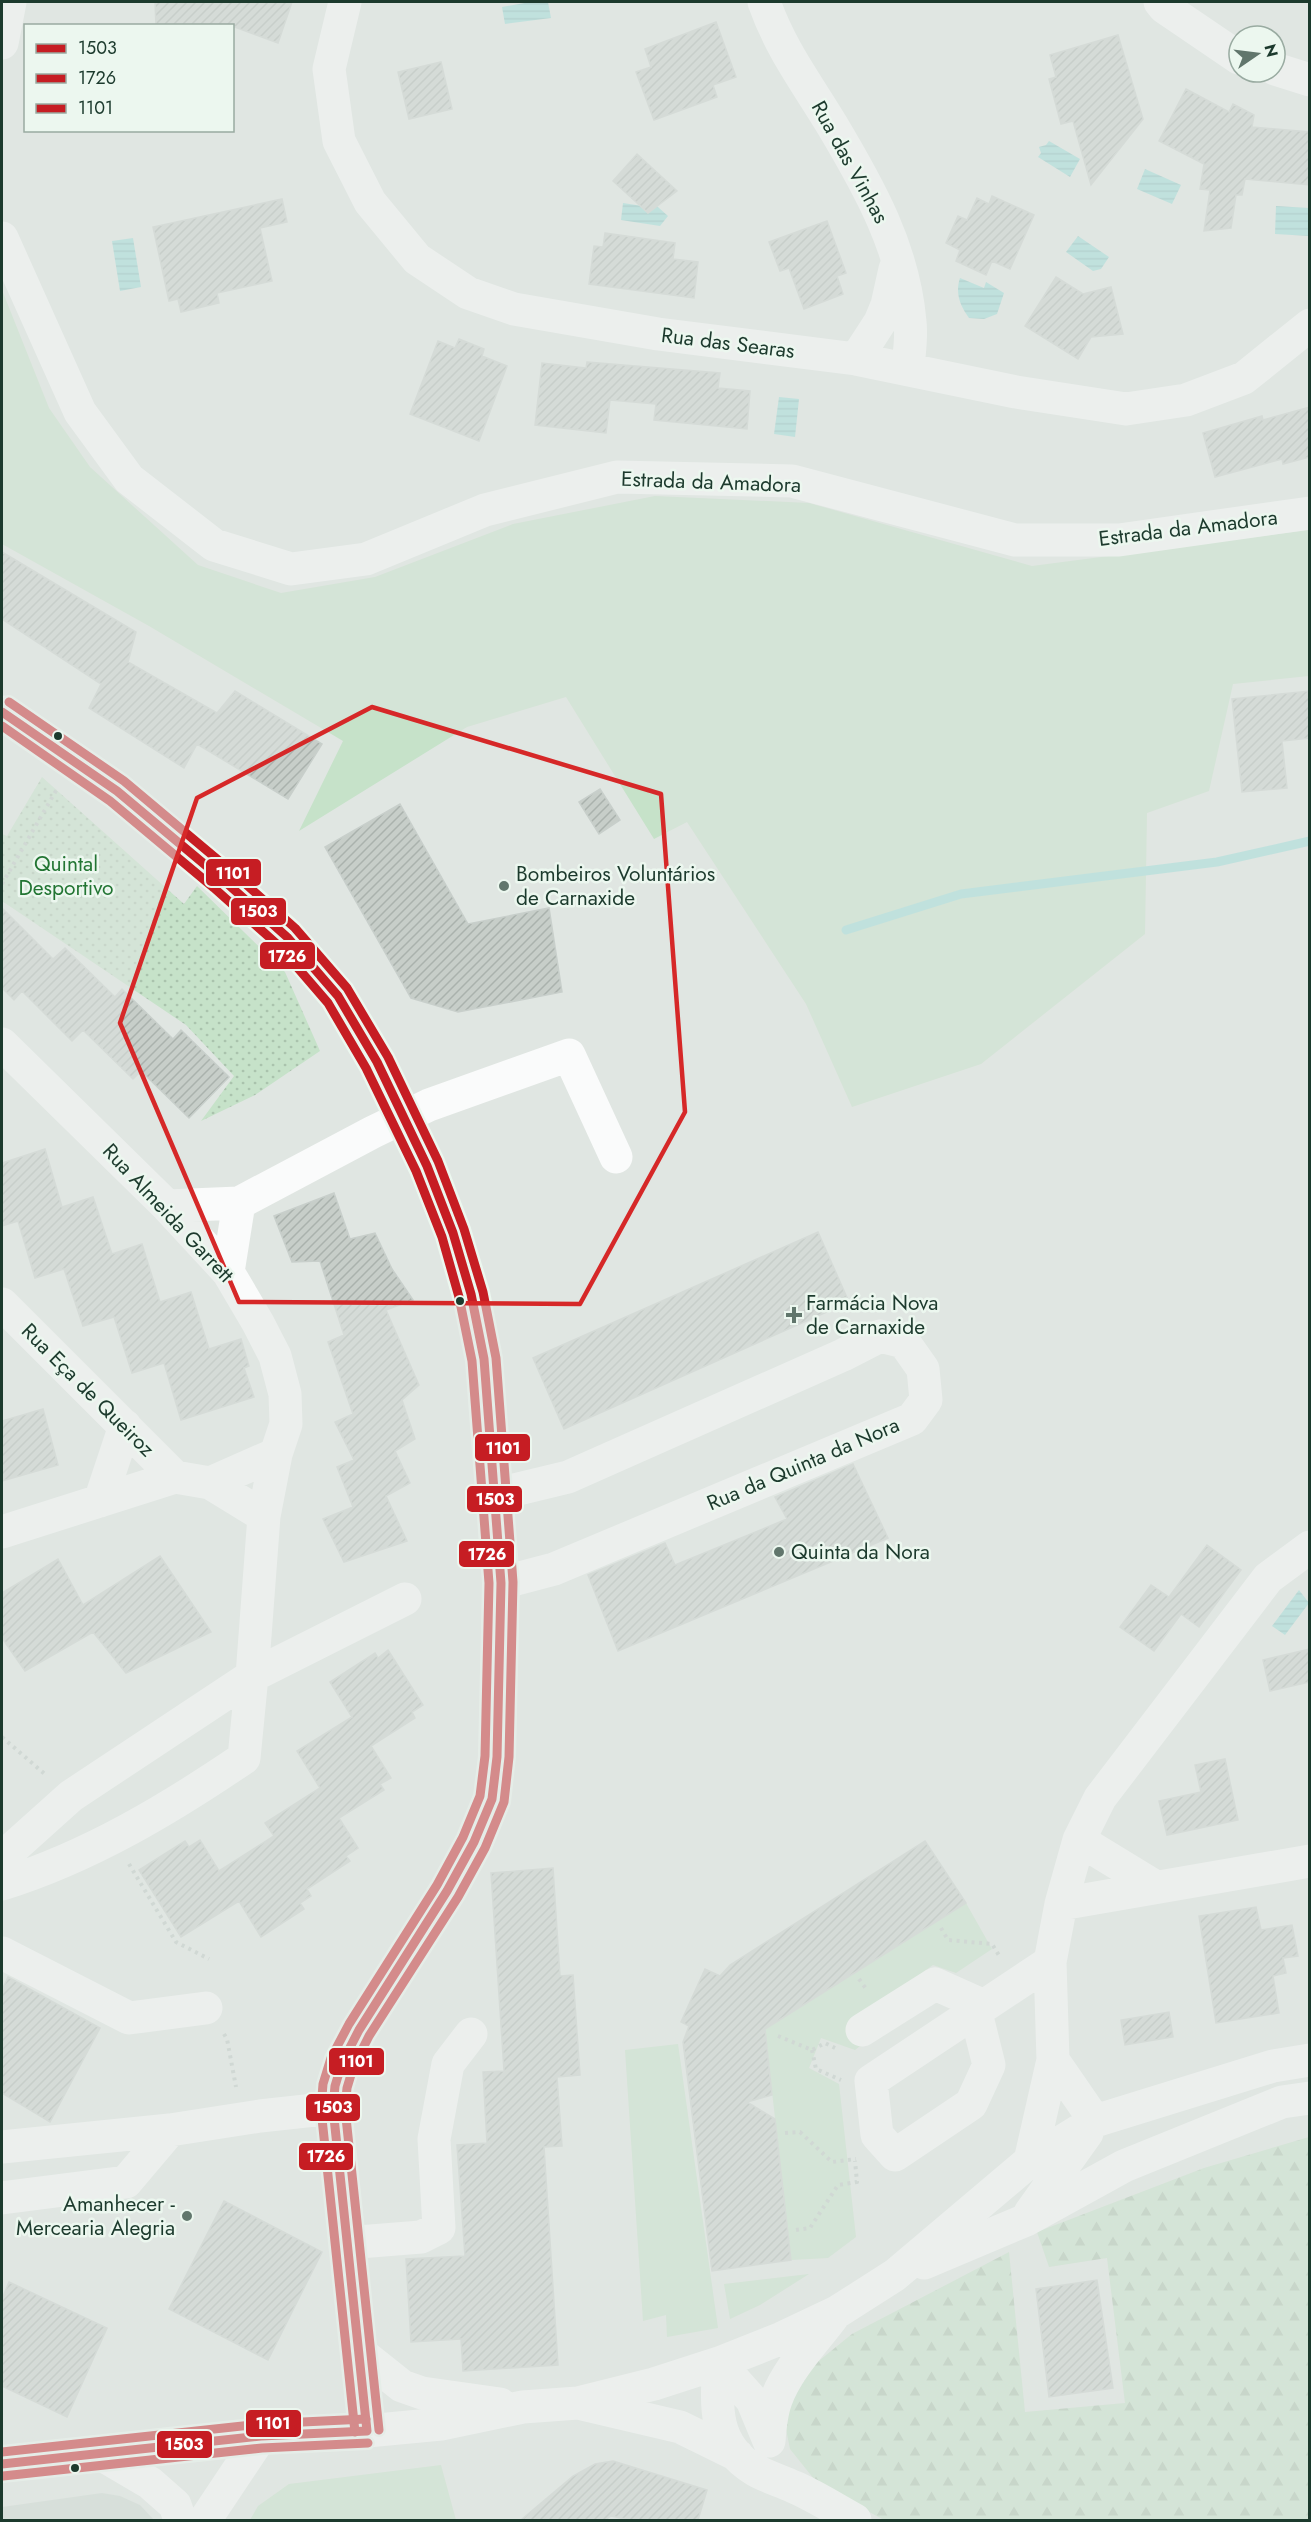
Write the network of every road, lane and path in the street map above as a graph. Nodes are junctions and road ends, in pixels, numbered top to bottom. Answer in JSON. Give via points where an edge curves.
{"nodes":[{"id":1,"x":10,"y":2,"type":"edge"},
{"id":2,"x":345,"y":2,"type":"edge"},
{"id":3,"x":764,"y":2,"type":"edge"},
{"id":4,"x":1160,"y":2,"type":"edge"},
{"id":5,"x":2,"y":43,"type":"edge"},
{"id":6,"x":1227,"y":50,"type":"edge"},
{"id":7,"x":1287,"y":73,"type":"edge"},
{"id":8,"x":1310,"y":80,"type":"edge"},
{"id":9,"x":2,"y":238,"type":"edge"},
{"id":10,"x":897,"y":258,"type":"junction"},
{"id":11,"x":1310,"y":325,"type":"edge"},
{"id":12,"x":856,"y":359,"type":"junction"},
{"id":13,"x":908,"y":368,"type":"junction"},
{"id":14,"x":1310,"y":513,"type":"edge"},
{"id":15,"x":2,"y":712,"type":"edge"},
{"id":16,"x":60,"y":784,"type":"dead end"},
{"id":17,"x":2,"y":884,"type":"edge"},
{"id":18,"x":2,"y":1044,"type":"edge"},
{"id":19,"x":616,"y":1157,"type":"dead end"},
{"id":20,"x":239,"y":1203,"type":"junction"},
{"id":21,"x":167,"y":1206,"type":"junction"},
{"id":22,"x":228,"y":1272,"type":"junction"},
{"id":23,"x":2,"y":1304,"type":"edge"},
{"id":24,"x":124,"y":1426,"type":"junction"},
{"id":25,"x":276,"y":1454,"type":"junction"},
{"id":26,"x":175,"y":1477,"type":"junction"},
{"id":27,"x":210,"y":1482,"type":"junction"},
{"id":28,"x":494,"y":1495,"type":"junction"},
{"id":29,"x":100,"y":1501,"type":"junction"},
{"id":30,"x":264,"y":1516,"type":"junction"},
{"id":31,"x":2,"y":1532,"type":"edge"},
{"id":32,"x":1310,"y":1547,"type":"edge"},
{"id":33,"x":501,"y":1583,"type":"junction"},
{"id":34,"x":405,"y":1599,"type":"dead end"},
{"id":35,"x":252,"y":1676,"type":"junction"},
{"id":36,"x":2,"y":1737,"type":"edge"},
{"id":37,"x":71,"y":1796,"type":"junction"},
{"id":38,"x":113,"y":1838,"type":"junction"},
{"id":39,"x":1079,"y":1839,"type":"junction"},
{"id":40,"x":2,"y":1858,"type":"edge"},
{"id":41,"x":1310,"y":1861,"type":"edge"},
{"id":42,"x":2,"y":1884,"type":"edge"},
{"id":43,"x":1156,"y":1887,"type":"junction"},
{"id":44,"x":1060,"y":1904,"type":"junction"},
{"id":45,"x":941,"y":1928,"type":"dead end"},
{"id":46,"x":2,"y":1953,"type":"edge"},
{"id":47,"x":209,"y":1959,"type":"dead end"},
{"id":48,"x":1050,"y":1962,"type":"junction"},
{"id":49,"x":1017,"y":1983,"type":"junction"},
{"id":50,"x":979,"y":2007,"type":"junction"},
{"id":51,"x":206,"y":2008,"type":"dead end"},
{"id":52,"x":862,"y":2030,"type":"dead end"},
{"id":53,"x":471,"y":2034,"type":"dead end"},
{"id":54,"x":778,"y":2036,"type":"dead end"},
{"id":55,"x":227,"y":2039,"type":"dead end"},
{"id":56,"x":812,"y":2050,"type":"junction"},
{"id":57,"x":1053,"y":2060,"type":"junction"},
{"id":58,"x":1310,"y":2060,"type":"edge"},
{"id":59,"x":233,"y":2066,"type":"dead end"},
{"id":60,"x":878,"y":2082,"type":"junction"},
{"id":61,"x":1310,"y":2098,"type":"edge"},
{"id":62,"x":333,"y":2108,"type":"junction"},
{"id":63,"x":1095,"y":2121,"type":"junction"},
{"id":64,"x":170,"y":2130,"type":"junction"},
{"id":65,"x":785,"y":2133,"type":"dead end"},
{"id":66,"x":2,"y":2147,"type":"edge"},
{"id":67,"x":1030,"y":2161,"type":"junction"},
{"id":68,"x":2,"y":2198,"type":"edge"},
{"id":69,"x":1026,"y":2220,"type":"junction"},
{"id":70,"x":796,"y":2230,"type":"dead end"},
{"id":71,"x":346,"y":2243,"type":"junction"},
{"id":72,"x":895,"y":2275,"type":"junction"},
{"id":73,"x":837,"y":2312,"type":"junction"},
{"id":74,"x":358,"y":2351,"type":"junction"},
{"id":75,"x":719,"y":2363,"type":"junction"},
{"id":76,"x":578,"y":2403,"type":"junction"},
{"id":77,"x":523,"y":2407,"type":"junction"},
{"id":78,"x":367,"y":2431,"type":"junction"},
{"id":79,"x":261,"y":2436,"type":"junction"},
{"id":80,"x":769,"y":2441,"type":"junction"},
{"id":81,"x":99,"y":2453,"type":"junction"},
{"id":82,"x":737,"y":2455,"type":"junction"},
{"id":83,"x":2,"y":2464,"type":"edge"},
{"id":84,"x":796,"y":2488,"type":"junction"},
{"id":85,"x":180,"y":2520,"type":"edge"},
{"id":86,"x":205,"y":2520,"type":"edge"},
{"id":87,"x":855,"y":2520,"type":"edge"}],
"edges":[{"from":1,"to":5,"type":"street"},
{"from":2,"to":12,"type":"street","name":"Rua das Searas","via":[[329,69],[339,141],[370,202],[417,259],[468,293],[514,309],[658,334]]},
{"from":3,"to":10,"type":"street","name":"Rua das Vinhas","via":[[775,32],[883,216]]},
{"from":4,"to":6,"type":"street"},
{"from":7,"to":8,"type":"street"},
{"from":9,"to":14,"type":"street","name":"Estrada da Amadora","via":[[80,412],[129,479],[214,545],[291,569],[366,559],[485,510],[617,477],[792,481],[1014,540],[1119,540]]},
{"from":10,"to":12,"type":"street","via":[[887,305]]},
{"from":10,"to":13,"type":"street","name":"Rua das Vinhas","via":[[910,323]]},
{"from":11,"to":13,"type":"street","name":"Rua das Searas","via":[[1244,378],[1186,400],[1126,409],[1016,392]]},
{"from":12,"to":13,"type":"street","name":"Rua das Searas"},
{"from":15,"to":28,"type":"street","bridge":true,"via":[[117,791],[287,936],[338,996],[377,1062],[427,1166],[453,1233],[484,1359]]},
{"from":16,"to":17,"type":"path"},
{"from":18,"to":21,"type":"street","name":"Rua Almeida Garrett"},
{"from":19,"to":20,"type":"street","via":[[569,1055],[429,1105]]},
{"from":20,"to":21,"type":"street"},
{"from":20,"to":22,"type":"street"},
{"from":21,"to":22,"type":"street","name":"Rua Almeida Garrett"},
{"from":22,"to":25,"type":"street","name":"Rua Almeida Garrett","via":[[275,1356],[285,1394],[286,1424]]},
{"from":23,"to":24,"type":"street","name":"Rua Eça de Queiroz"},
{"from":24,"to":26,"type":"street","name":"Rua Eça de Queiroz"},
{"from":24,"to":29,"type":"street"},
{"from":25,"to":27,"type":"street"},
{"from":25,"to":30,"type":"street","name":"Rua Almeida Garrett"},
{"from":26,"to":27,"type":"street"},
{"from":26,"to":29,"type":"street"},
{"from":27,"to":30,"type":"street"},
{"from":28,"to":33,"type":"street"},
{"from":28,"to":33,"type":"street","name":"Rua da Quinta da Nora","via":[[567,1477],[880,1336],[904,1342],[923,1369],[926,1400],[912,1419],[554,1569]]},
{"from":29,"to":31,"type":"street"},
{"from":30,"to":35,"type":"street","name":"Rua Almeida Garrett"},
{"from":32,"to":39,"type":"street","via":[[1268,1578],[1100,1798]]},
{"from":33,"to":62,"type":"street","via":[[497,1756],[492,1799],[447,1891],[342,2063],[334,2085]]},
{"from":34,"to":35,"type":"street"},
{"from":35,"to":37,"type":"street"},
{"from":35,"to":38,"type":"street","name":"Rua Almeida Garrett","via":[[244,1758],[193,1793]]},
{"from":36,"to":37,"type":"path"},
{"from":37,"to":40,"type":"street"},
{"from":38,"to":42,"type":"street","via":[[34,1874]]},
{"from":38,"to":47,"type":"path","via":[[176,1942]]},
{"from":39,"to":43,"type":"street"},
{"from":39,"to":44,"type":"street"},
{"from":41,"to":43,"type":"street"},
{"from":43,"to":44,"type":"street"},
{"from":44,"to":48,"type":"street"},
{"from":45,"to":49,"type":"path","via":[[948,1940],[992,1944]]},
{"from":46,"to":51,"type":"street","via":[[129,2018]]},
{"from":48,"to":49,"type":"street"},
{"from":48,"to":57,"type":"street"},
{"from":49,"to":50,"type":"street"},
{"from":50,"to":52,"type":"street","via":[[935,1984]]},
{"from":50,"to":60,"type":"street"},
{"from":50,"to":60,"type":"street","via":[[989,2065],[971,2104],[895,2155],[877,2135]]},
{"from":53,"to":71,"type":"street","via":[[448,2064],[434,2139],[439,2228],[421,2237]]},
{"from":54,"to":56,"type":"path"},
{"from":55,"to":59,"type":"path"},
{"from":56,"to":60,"type":"path","via":[[825,2043]]},
{"from":56,"to":60,"type":"path","via":[[816,2069]]},
{"from":57,"to":63,"type":"street"},
{"from":57,"to":67,"type":"street"},
{"from":58,"to":63,"type":"street","via":[[1274,2066]]},
{"from":61,"to":69,"type":"street","via":[[1282,2103],[1124,2166]]},
{"from":62,"to":64,"type":"street"},
{"from":62,"to":71,"type":"street"},
{"from":63,"to":67,"type":"street"},
{"from":63,"to":69,"type":"street"},
{"from":64,"to":66,"type":"street"},
{"from":64,"to":68,"type":"street","via":[[126,2182]]},
{"from":65,"to":70,"type":"path","via":[[800,2132],[832,2162],[855,2160],[857,2182],[838,2185],[810,2228]]},
{"from":67,"to":72,"type":"street"},
{"from":69,"to":72,"type":"street"},
{"from":71,"to":74,"type":"street"},
{"from":72,"to":73,"type":"street"},
{"from":73,"to":75,"type":"street"},
{"from":73,"to":80,"type":"street","via":[[777,2398]]},
{"from":74,"to":77,"type":"street","via":[[402,2386],[422,2393]]},
{"from":74,"to":78,"type":"street"},
{"from":75,"to":76,"type":"street"},
{"from":75,"to":80,"type":"street","via":[[752,2400]]},
{"from":75,"to":82,"type":"street","via":[[718,2420]]},
{"from":76,"to":77,"type":"street"},
{"from":76,"to":82,"type":"street","via":[[680,2427]]},
{"from":77,"to":78,"type":"street","via":[[441,2424]]},
{"from":78,"to":79,"type":"street"},
{"from":79,"to":81,"type":"street"},
{"from":79,"to":86,"type":"street"},
{"from":80,"to":84,"type":"street"},
{"from":81,"to":83,"type":"street"},
{"from":81,"to":85,"type":"street","via":[[150,2482],[175,2505]]},
{"from":82,"to":84,"type":"street","via":[[755,2470]]},
{"from":84,"to":87,"type":"street"}]}
